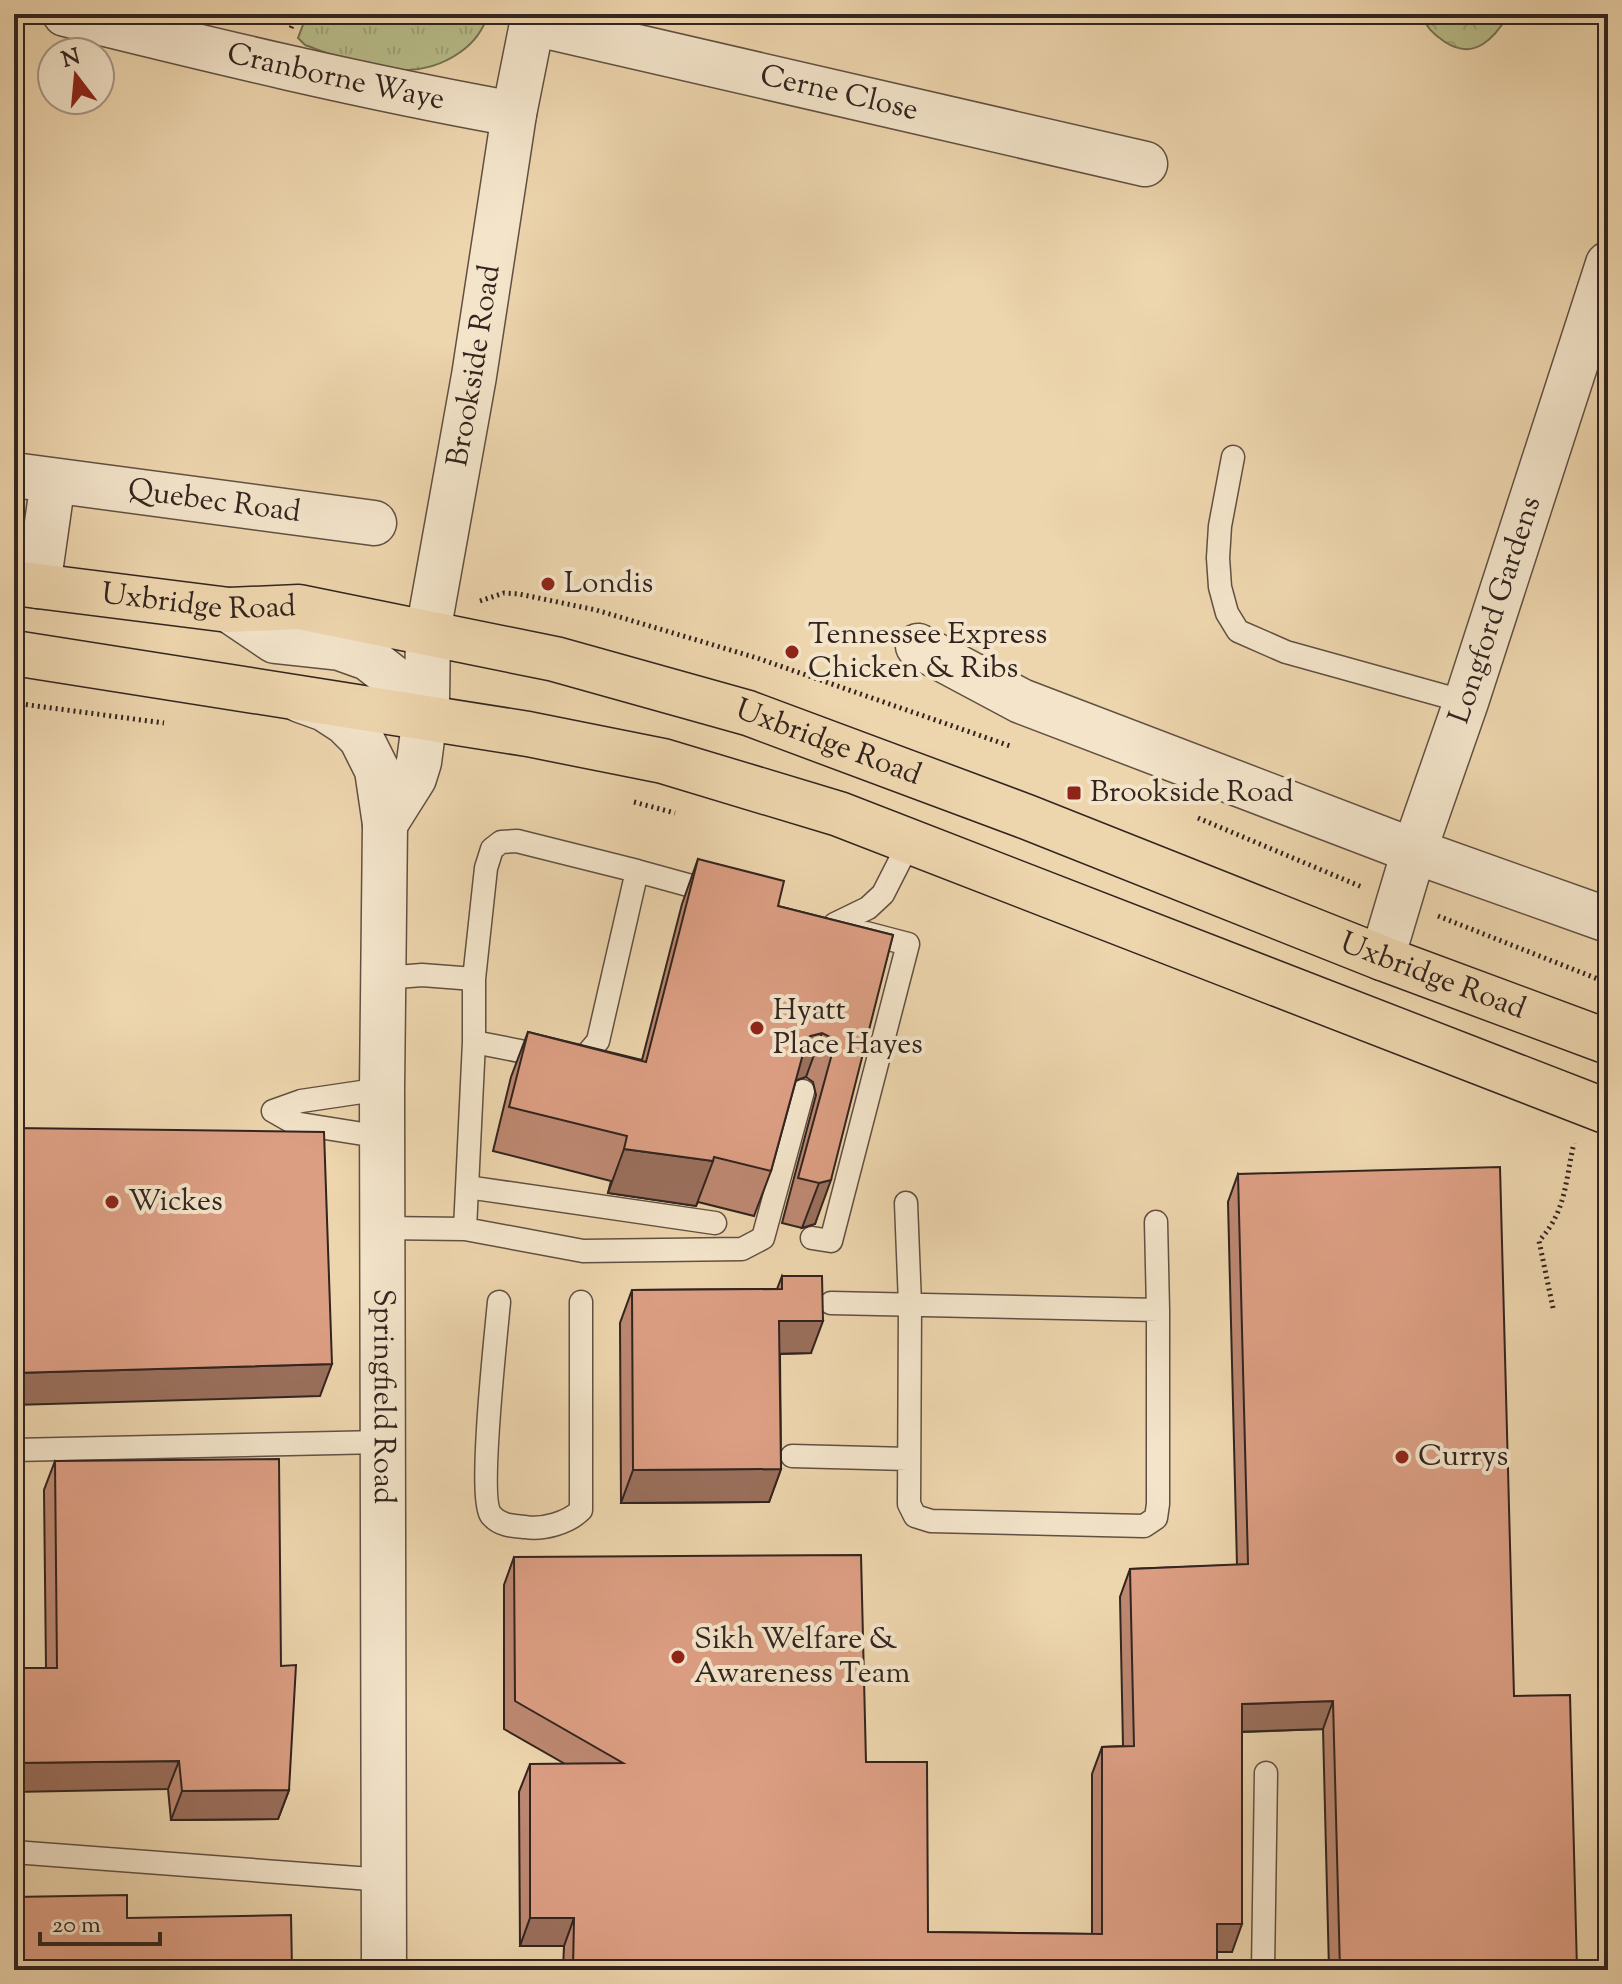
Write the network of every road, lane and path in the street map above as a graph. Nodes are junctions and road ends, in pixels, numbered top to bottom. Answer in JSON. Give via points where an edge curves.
{"nodes":[{"id":1,"x":65,"y":14,"type":"edge"},
{"id":2,"x":534,"y":19,"type":"edge"},
{"id":3,"x":514,"y":114,"type":"junction"},
{"id":4,"x":1145,"y":164,"type":"dead end"},
{"id":5,"x":1608,"y":264,"type":"edge"},
{"id":6,"x":1233,"y":457,"type":"dead end"},
{"id":7,"x":34,"y":478,"type":"edge"},
{"id":8,"x":374,"y":523,"type":"dead end"},
{"id":9,"x":26,"y":584,"type":"edge"},
{"id":10,"x":504,"y":593,"type":"dead end"},
{"id":11,"x":229,"y":610,"type":"junction"},
{"id":12,"x":428,"y":632,"type":"junction"},
{"id":13,"x":918,"y":646,"type":"dead end"},
{"id":14,"x":14,"y":653,"type":"edge"},
{"id":15,"x":289,"y":696,"type":"junction"},
{"id":16,"x":1466,"y":702,"type":"junction"},
{"id":17,"x":425,"y":719,"type":"junction"},
{"id":18,"x":1014,"y":748,"type":"dead end"},
{"id":19,"x":624,"y":800,"type":"dead end"},
{"id":20,"x":684,"y":815,"type":"dead end"},
{"id":21,"x":1191,"y":815,"type":"dead end"},
{"id":22,"x":385,"y":824,"type":"junction"},
{"id":23,"x":910,"y":841,"type":"junction"},
{"id":24,"x":1414,"y":851,"type":"junction"},
{"id":25,"x":637,"y":871,"type":"junction"},
{"id":26,"x":1364,"y":888,"type":"dead end"},
{"id":27,"x":743,"y":900,"type":"edge"},
{"id":28,"x":1437,"y":916,"type":"dead end"},
{"id":29,"x":1608,"y":920,"type":"edge"},
{"id":30,"x":1382,"y":958,"type":"junction"},
{"id":31,"x":384,"y":978,"type":"junction"},
{"id":32,"x":474,"y":979,"type":"junction"},
{"id":33,"x":1608,"y":983,"type":"edge"},
{"id":34,"x":474,"y":1042,"type":"junction"},
{"id":35,"x":1608,"y":1042,"type":"edge"},
{"id":36,"x":382,"y":1089,"type":"junction"},
{"id":37,"x":803,"y":1091,"type":"edge"},
{"id":38,"x":1592,"y":1123,"type":"edge"},
{"id":39,"x":382,"y":1137,"type":"junction"},
{"id":40,"x":467,"y":1187,"type":"junction"},
{"id":41,"x":906,"y":1203,"type":"dead end"},
{"id":42,"x":1156,"y":1222,"type":"dead end"},
{"id":43,"x":715,"y":1223,"type":"dead end"},
{"id":44,"x":383,"y":1228,"type":"junction"},
{"id":45,"x":465,"y":1229,"type":"junction"},
{"id":46,"x":812,"y":1238,"type":"dead end"},
{"id":47,"x":499,"y":1302,"type":"dead end"},
{"id":48,"x":581,"y":1302,"type":"dead end"},
{"id":49,"x":831,"y":1303,"type":"dead end"},
{"id":50,"x":910,"y":1304,"type":"junction"},
{"id":51,"x":1553,"y":1308,"type":"dead end"},
{"id":52,"x":1158,"y":1310,"type":"junction"},
{"id":53,"x":382,"y":1442,"type":"junction"},
{"id":54,"x":14,"y":1450,"type":"edge"},
{"id":55,"x":792,"y":1456,"type":"dead end"},
{"id":56,"x":908,"y":1459,"type":"junction"},
{"id":57,"x":1266,"y":1773,"type":"dead end"},
{"id":58,"x":14,"y":1852,"type":"edge"},
{"id":59,"x":384,"y":1880,"type":"junction"},
{"id":60,"x":384,"y":1970,"type":"edge"},
{"id":61,"x":1263,"y":1970,"type":"edge"}],
"edges":[{"from":1,"to":3,"type":"street","name":"Cranborne Waye","via":[[367,87]]},
{"from":2,"to":3,"type":"street","name":"Brookside Road"},
{"from":2,"to":4,"type":"street","name":"Cerne Close"},
{"from":3,"to":12,"type":"street","name":"Brookside Road"},
{"from":5,"to":16,"type":"street","name":"Longford Gardens"},
{"from":6,"to":16,"type":"lane","via":[[1218,558],[1223,600],[1238,631],[1286,652]]},
{"from":7,"to":8,"type":"street","name":"Quebec Road"},
{"from":7,"to":9,"type":"street","name":"Quebec Road"},
{"from":9,"to":11,"type":"main road","name":"Uxbridge Road"},
{"from":10,"to":18,"type":"path","name":"Uxbridge Road","via":[[596,610],[757,658]]},
{"from":11,"to":12,"type":"main road","name":"Uxbridge Road","via":[[299,607]]},
{"from":11,"to":17,"type":"street","via":[[275,641],[340,648],[368,658],[401,684]]},
{"from":12,"to":17,"type":"street","name":"Brookside Road"},
{"from":12,"to":30,"type":"main road","name":"Uxbridge Road","via":[[555,659],[748,713]]},
{"from":13,"to":24,"type":"street","via":[[1021,701]]},
{"from":14,"to":15,"type":"main road","name":"Uxbridge Road"},
{"from":15,"to":17,"type":"main road","name":"Uxbridge Road"},
{"from":15,"to":22,"type":"street","name":"Springfield Road","via":[[325,709],[361,738],[377,770]]},
{"from":16,"to":24,"type":"street","name":"Longford Gardens"},
{"from":17,"to":22,"type":"street","via":[[414,778]]},
{"from":17,"to":23,"type":"main road","name":"Uxbridge Road","via":[[663,761]]},
{"from":19,"to":20,"type":"path"},
{"from":21,"to":26,"type":"path","name":"Uxbridge Road"},
{"from":22,"to":31,"type":"street","name":"Springfield Road"},
{"from":23,"to":38,"type":"main road","name":"Uxbridge Road"},
{"from":23,"to":46,"type":"lane","via":[[883,894],[868,908],[827,922],[908,944],[831,1241]]},
{"from":24,"to":29,"type":"street"},
{"from":24,"to":30,"type":"street","name":"Longford Gardens"},
{"from":25,"to":27,"type":"lane"},
{"from":25,"to":32,"type":"lane","via":[[517,841],[501,842],[492,849],[486,868]]},
{"from":25,"to":34,"type":"lane","via":[[598,1041],[591,1052],[581,1061]]},
{"from":28,"to":33,"type":"path","name":"Uxbridge Road"},
{"from":30,"to":35,"type":"main road","name":"Uxbridge Road"},
{"from":31,"to":32,"type":"lane"},
{"from":31,"to":36,"type":"street","name":"Springfield Road"},
{"from":32,"to":34,"type":"lane"},
{"from":34,"to":40,"type":"lane"},
{"from":36,"to":39,"type":"street","name":"Springfield Road"},
{"from":36,"to":39,"type":"lane","via":[[301,1101],[273,1111],[294,1123]]},
{"from":37,"to":45,"type":"lane","via":[[763,1238],[742,1249],[583,1251]]},
{"from":38,"to":51,"type":"path","via":[[1561,1210],[1539,1241]]},
{"from":39,"to":44,"type":"street","name":"Springfield Road"},
{"from":40,"to":43,"type":"lane"},
{"from":40,"to":45,"type":"lane"},
{"from":41,"to":50,"type":"lane"},
{"from":42,"to":52,"type":"lane"},
{"from":44,"to":45,"type":"lane"},
{"from":44,"to":53,"type":"street","name":"Springfield Road"},
{"from":47,"to":48,"type":"lane","via":[[487,1501],[491,1514],[504,1525],[534,1528],[572,1519],[581,1510]]},
{"from":49,"to":50,"type":"lane"},
{"from":50,"to":52,"type":"lane"},
{"from":50,"to":56,"type":"lane"},
{"from":52,"to":56,"type":"lane","via":[[1158,1504],[1156,1518],[1144,1526],[923,1519],[909,1504]]},
{"from":53,"to":54,"type":"lane"},
{"from":53,"to":59,"type":"street","name":"Springfield Road"},
{"from":55,"to":56,"type":"lane"},
{"from":57,"to":61,"type":"lane"},
{"from":58,"to":59,"type":"lane"},
{"from":59,"to":60,"type":"street","name":"Springfield Road"}]}
